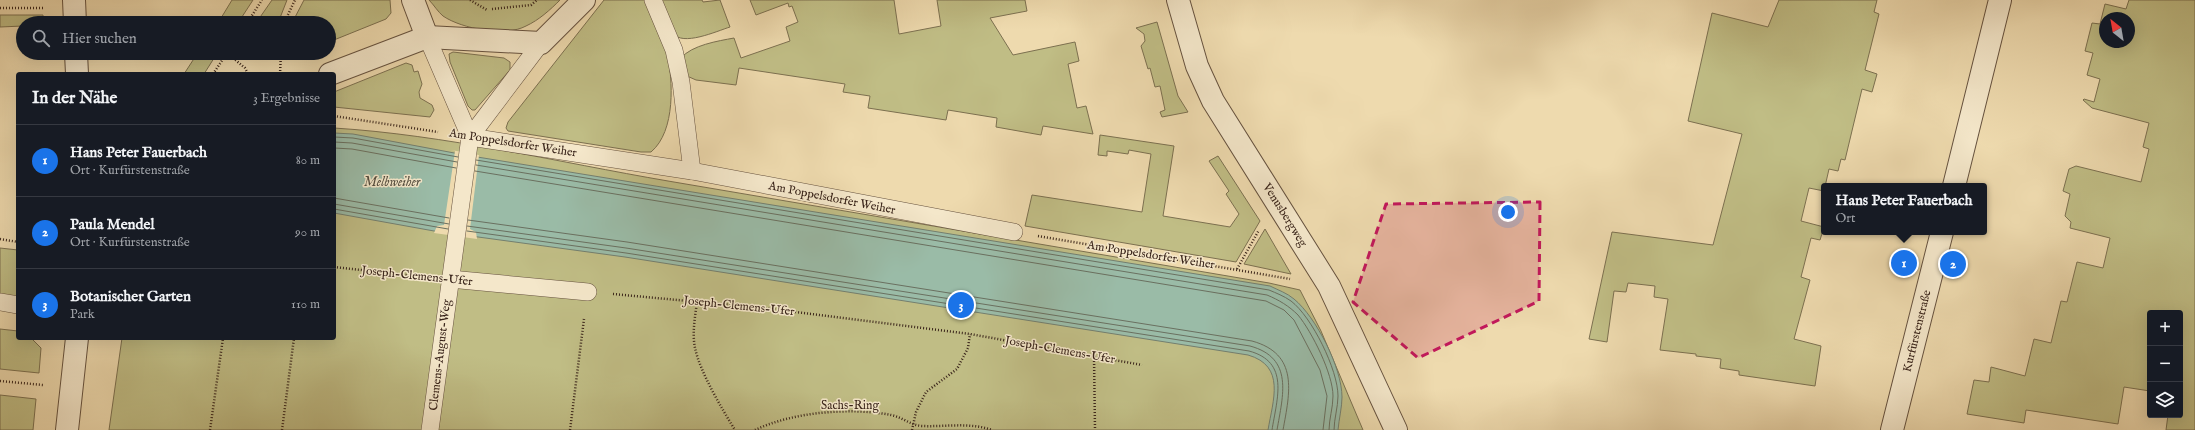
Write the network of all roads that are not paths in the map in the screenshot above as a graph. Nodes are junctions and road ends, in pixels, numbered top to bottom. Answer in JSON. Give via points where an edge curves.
{"nodes":[{"id":1,"x":74,"y":0,"type":"edge"},
{"id":2,"x":413,"y":0,"type":"edge"},
{"id":3,"x":584,"y":0,"type":"edge"},
{"id":4,"x":653,"y":0,"type":"edge"},
{"id":5,"x":1178,"y":0,"type":"edge"},
{"id":6,"x":2000,"y":0,"type":"edge"},
{"id":7,"x":75,"y":16,"type":"edge"},
{"id":8,"x":428,"y":37,"type":"junction"},
{"id":9,"x":541,"y":43,"type":"junction"},
{"id":10,"x":76,"y":60,"type":"edge"},
{"id":11,"x":77,"y":72,"type":"edge"},
{"id":12,"x":335,"y":72,"type":"edge"},
{"id":13,"x":469,"y":143,"type":"junction"},
{"id":14,"x":692,"y":171,"type":"junction"},
{"id":15,"x":1955,"y":183,"type":"edge"},
{"id":16,"x":1014,"y":232,"type":"road end"},
{"id":17,"x":1941,"y":235,"type":"edge"},
{"id":18,"x":450,"y":279,"type":"junction"},
{"id":19,"x":588,"y":292,"type":"road end"},
{"id":20,"x":0,"y":302,"type":"edge"},
{"id":21,"x":16,"y":305,"type":"edge"},
{"id":22,"x":77,"y":340,"type":"edge"},
{"id":23,"x":67,"y":430,"type":"edge"},
{"id":24,"x":430,"y":430,"type":"edge"},
{"id":25,"x":1396,"y":430,"type":"edge"},
{"id":26,"x":1892,"y":430,"type":"edge"}],
"edges":[{"from":1,"to":7,"type":"street"},
{"from":2,"to":8,"type":"street"},
{"from":3,"to":9,"type":"street"},
{"from":4,"to":14,"type":"lane","via":[[674,50],[681,82]]},
{"from":5,"to":25,"type":"street","name":"Venusbergweg","via":[[1197,66],[1213,101],[1329,286]]},
{"from":6,"to":15,"type":"street"},
{"from":8,"to":9,"type":"street"},
{"from":8,"to":12,"type":"street"},
{"from":8,"to":13,"type":"lane"},
{"from":9,"to":13,"type":"lane"},
{"from":10,"to":11,"type":"street"},
{"from":13,"to":14,"type":"lane","name":"Am Poppelsdorfer Weiher"},
{"from":13,"to":18,"type":"lane","name":"Clemens-August-Weg"},
{"from":14,"to":16,"type":"lane","name":"Am Poppelsdorfer Weiher"},
{"from":17,"to":26,"type":"street","name":"Kurfürstenstraße"},
{"from":18,"to":19,"type":"lane","name":"Joseph-Clemens-Ufer"},
{"from":18,"to":24,"type":"lane","name":"Clemens-August-Weg"},
{"from":20,"to":21,"type":"lane"},
{"from":22,"to":23,"type":"street"}]}
